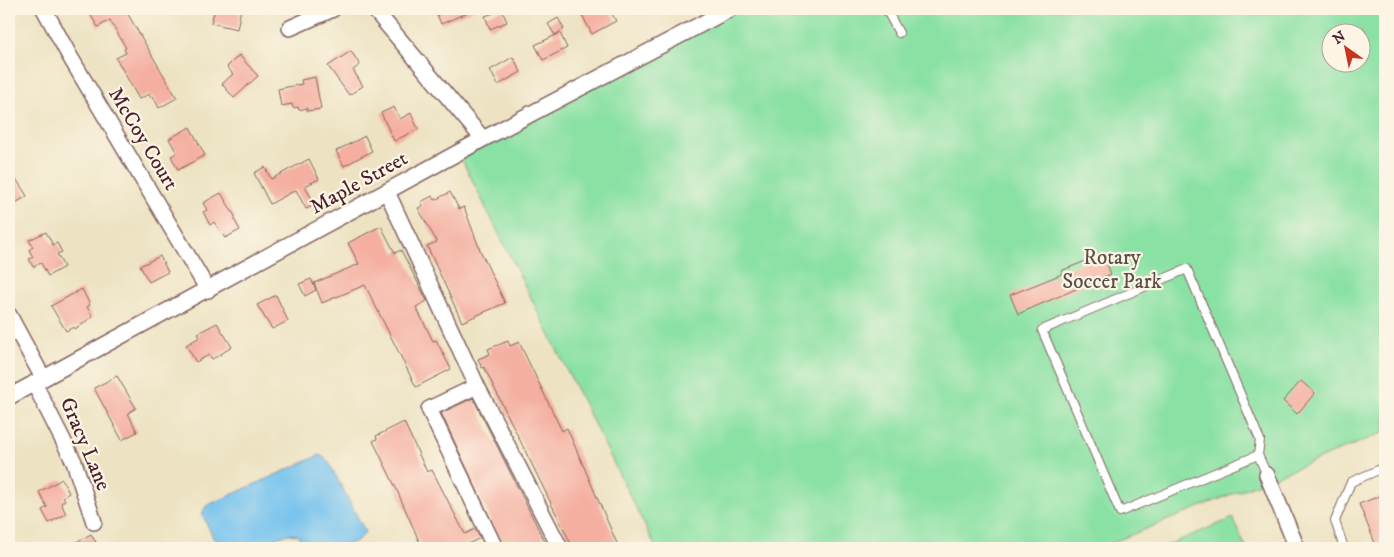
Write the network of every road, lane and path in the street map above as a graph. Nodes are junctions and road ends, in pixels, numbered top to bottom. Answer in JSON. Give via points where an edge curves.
{"nodes":[{"id":1,"x":44,"y":9,"type":"edge"},
{"id":2,"x":334,"y":9,"type":"edge"},
{"id":3,"x":374,"y":9,"type":"edge"},
{"id":4,"x":730,"y":9,"type":"edge"},
{"id":5,"x":886,"y":9,"type":"edge"},
{"id":6,"x":290,"y":28,"type":"dead end"},
{"id":7,"x":899,"y":33,"type":"dead end"},
{"id":8,"x":483,"y":139,"type":"junction"},
{"id":9,"x":387,"y":192,"type":"junction"},
{"id":10,"x":208,"y":290,"type":"junction"},
{"id":11,"x":9,"y":315,"type":"edge"},
{"id":12,"x":39,"y":381,"type":"junction"},
{"id":13,"x":477,"y":386,"type":"junction"},
{"id":14,"x":9,"y":397,"type":"edge"},
{"id":15,"x":1258,"y":455,"type":"junction"},
{"id":16,"x":1385,"y":467,"type":"edge"},
{"id":17,"x":1267,"y":475,"type":"joint"},
{"id":18,"x":94,"y":522,"type":"dead end"},
{"id":19,"x":495,"y":548,"type":"edge"},
{"id":20,"x":560,"y":548,"type":"edge"},
{"id":21,"x":1297,"y":548,"type":"edge"},
{"id":22,"x":1344,"y":548,"type":"edge"}],
"edges":[{"from":1,"to":10,"type":"street","name":"McCoy Court"},
{"from":2,"to":6,"type":"street"},
{"from":3,"to":8,"type":"street"},
{"from":4,"to":8,"type":"street","name":"Maple Street"},
{"from":5,"to":7,"type":"lane"},
{"from":8,"to":9,"type":"street","name":"Maple Street"},
{"from":9,"to":10,"type":"street","name":"Maple Street"},
{"from":9,"to":13,"type":"street"},
{"from":10,"to":12,"type":"street","name":"Maple Street"},
{"from":11,"to":12,"type":"street","name":"Gracy Lane"},
{"from":12,"to":14,"type":"street","name":"Maple Street"},
{"from":12,"to":18,"type":"street","name":"Gracy Lane","via":[[74,462]]},
{"from":13,"to":19,"type":"street","via":[[429,409]]},
{"from":13,"to":20,"type":"street"},
{"from":15,"to":15,"type":"lane","via":[[1260,440],[1187,269],[1042,330],[1120,512]]},
{"from":15,"to":17,"type":"lane"},
{"from":16,"to":22,"type":"lane","via":[[1351,482],[1335,521]]},
{"from":17,"to":21,"type":"street"}]}
